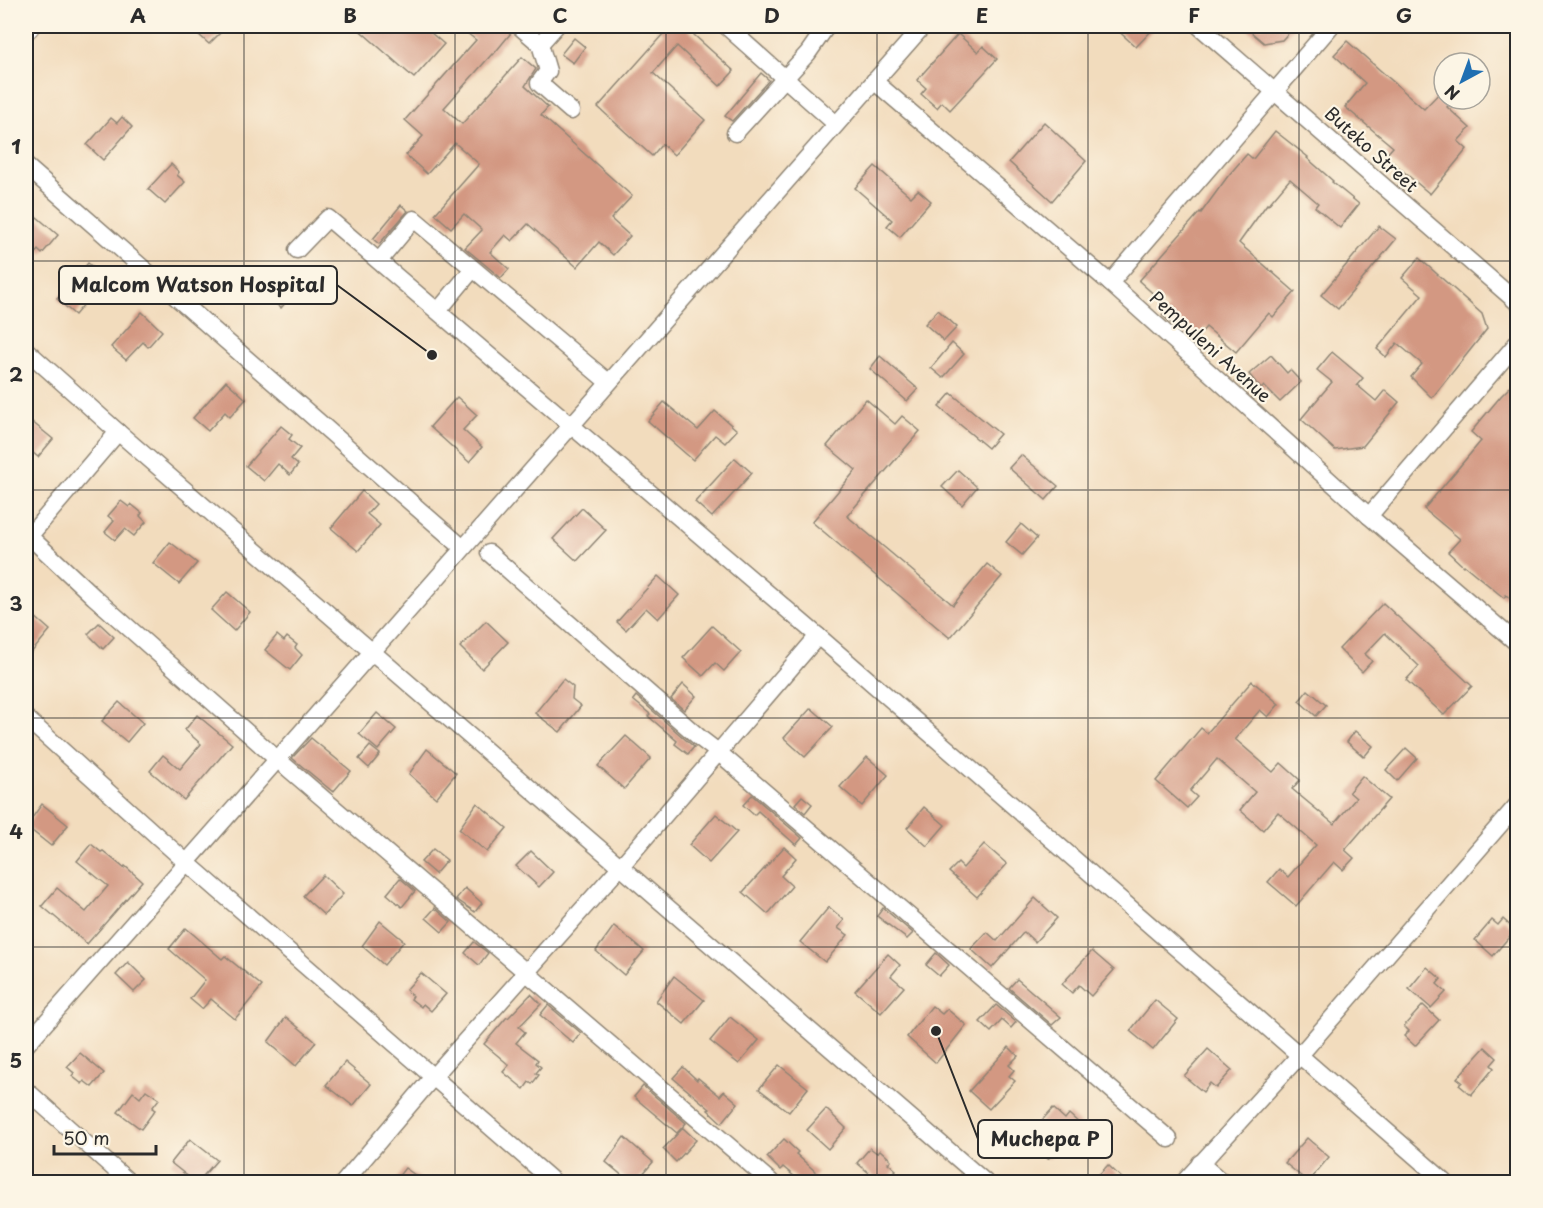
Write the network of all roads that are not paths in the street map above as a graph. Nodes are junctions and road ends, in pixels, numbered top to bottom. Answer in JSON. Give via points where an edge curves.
{"nodes":[{"id":1,"x":29,"y":26,"type":"edge"},
{"id":2,"x":519,"y":26,"type":"edge"},
{"id":3,"x":556,"y":26,"type":"edge"},
{"id":4,"x":726,"y":26,"type":"edge"},
{"id":5,"x":823,"y":26,"type":"edge"},
{"id":6,"x":922,"y":26,"type":"edge"},
{"id":7,"x":1199,"y":26,"type":"edge"},
{"id":8,"x":1331,"y":26,"type":"edge"},
{"id":9,"x":26,"y":29,"type":"edge"},
{"id":10,"x":540,"y":44,"type":"junction"},
{"id":11,"x":785,"y":79,"type":"junction"},
{"id":12,"x":874,"y":81,"type":"junction"},
{"id":13,"x":1275,"y":90,"type":"junction"},
{"id":14,"x":571,"y":111,"type":"dead end"},
{"id":15,"x":836,"y":124,"type":"junction"},
{"id":16,"x":735,"y":133,"type":"dead end"},
{"id":17,"x":26,"y":166,"type":"edge"},
{"id":18,"x":297,"y":250,"type":"dead end"},
{"id":19,"x":379,"y":261,"type":"junction"},
{"id":20,"x":473,"y":269,"type":"junction"},
{"id":21,"x":1110,"y":283,"type":"junction"},
{"id":22,"x":1518,"y":303,"type":"edge"},
{"id":23,"x":438,"y":311,"type":"junction"},
{"id":24,"x":1518,"y":342,"type":"edge"},
{"id":25,"x":26,"y":350,"type":"edge"},
{"id":26,"x":608,"y":382,"type":"junction"},
{"id":27,"x":571,"y":425,"type":"junction"},
{"id":28,"x":118,"y":432,"type":"junction"},
{"id":29,"x":1369,"y":516,"type":"junction"},
{"id":30,"x":27,"y":538,"type":"edge"},
{"id":31,"x":463,"y":548,"type":"junction"},
{"id":32,"x":489,"y":554,"type":"dead end"},
{"id":33,"x":818,"y":636,"type":"junction"},
{"id":34,"x":1518,"y":644,"type":"edge"},
{"id":35,"x":371,"y":652,"type":"junction"},
{"id":36,"x":26,"y":718,"type":"edge"},
{"id":37,"x":718,"y":752,"type":"junction"},
{"id":38,"x":277,"y":759,"type":"junction"},
{"id":39,"x":1518,"y":804,"type":"edge"},
{"id":40,"x":186,"y":862,"type":"junction"},
{"id":41,"x":621,"y":866,"type":"junction"},
{"id":42,"x":526,"y":972,"type":"junction"},
{"id":43,"x":26,"y":1045,"type":"edge"},
{"id":44,"x":1300,"y":1055,"type":"junction"},
{"id":45,"x":433,"y":1077,"type":"junction"},
{"id":46,"x":26,"y":1090,"type":"edge"},
{"id":47,"x":1169,"y":1139,"type":"dead end"},
{"id":48,"x":1200,"y":1163,"type":"junction"},
{"id":49,"x":129,"y":1182,"type":"edge"},
{"id":50,"x":344,"y":1182,"type":"edge"},
{"id":51,"x":554,"y":1182,"type":"edge"},
{"id":52,"x":771,"y":1182,"type":"edge"},
{"id":53,"x":985,"y":1182,"type":"edge"},
{"id":54,"x":1184,"y":1182,"type":"edge"},
{"id":55,"x":1222,"y":1182,"type":"edge"},
{"id":56,"x":1445,"y":1182,"type":"edge"}],
"edges":[{"from":1,"to":9,"type":"main road"},
{"from":2,"to":10,"type":"street"},
{"from":3,"to":10,"type":"street"},
{"from":4,"to":11,"type":"street"},
{"from":5,"to":11,"type":"street","via":[[808,53]]},
{"from":6,"to":12,"type":"street"},
{"from":7,"to":13,"type":"street","name":"Buteko Street"},
{"from":8,"to":13,"type":"street"},
{"from":10,"to":14,"type":"street","via":[[548,71],[539,83]]},
{"from":11,"to":15,"type":"street"},
{"from":11,"to":16,"type":"street"},
{"from":12,"to":15,"type":"street"},
{"from":12,"to":21,"type":"street","name":"Pempuleni Avenue"},
{"from":13,"to":21,"type":"street"},
{"from":13,"to":22,"type":"street","name":"Buteko Street"},
{"from":15,"to":26,"type":"street"},
{"from":17,"to":31,"type":"street"},
{"from":18,"to":19,"type":"street","via":[[328,218]]},
{"from":19,"to":20,"type":"street","via":[[414,219]]},
{"from":19,"to":23,"type":"street"},
{"from":20,"to":23,"type":"street"},
{"from":20,"to":26,"type":"street"},
{"from":21,"to":29,"type":"street","name":"Pempuleni Avenue"},
{"from":23,"to":27,"type":"street"},
{"from":24,"to":29,"type":"street"},
{"from":25,"to":28,"type":"street"},
{"from":26,"to":27,"type":"street"},
{"from":27,"to":31,"type":"street"},
{"from":27,"to":33,"type":"street"},
{"from":28,"to":30,"type":"street"},
{"from":28,"to":35,"type":"street"},
{"from":29,"to":34,"type":"street","name":"Pempuleni Avenue"},
{"from":30,"to":38,"type":"street"},
{"from":31,"to":35,"type":"street"},
{"from":32,"to":37,"type":"street"},
{"from":33,"to":37,"type":"street"},
{"from":33,"to":44,"type":"street"},
{"from":35,"to":38,"type":"street"},
{"from":35,"to":41,"type":"street"},
{"from":36,"to":40,"type":"street"},
{"from":37,"to":41,"type":"street"},
{"from":37,"to":47,"type":"street"},
{"from":38,"to":40,"type":"street"},
{"from":38,"to":42,"type":"street"},
{"from":39,"to":44,"type":"street"},
{"from":40,"to":43,"type":"street"},
{"from":40,"to":45,"type":"street"},
{"from":41,"to":42,"type":"street"},
{"from":41,"to":53,"type":"street"},
{"from":42,"to":45,"type":"street"},
{"from":42,"to":52,"type":"street"},
{"from":44,"to":48,"type":"street"},
{"from":44,"to":56,"type":"street"},
{"from":45,"to":50,"type":"street"},
{"from":45,"to":51,"type":"street"},
{"from":46,"to":49,"type":"street"},
{"from":48,"to":54,"type":"street"},
{"from":48,"to":55,"type":"street"}]}
